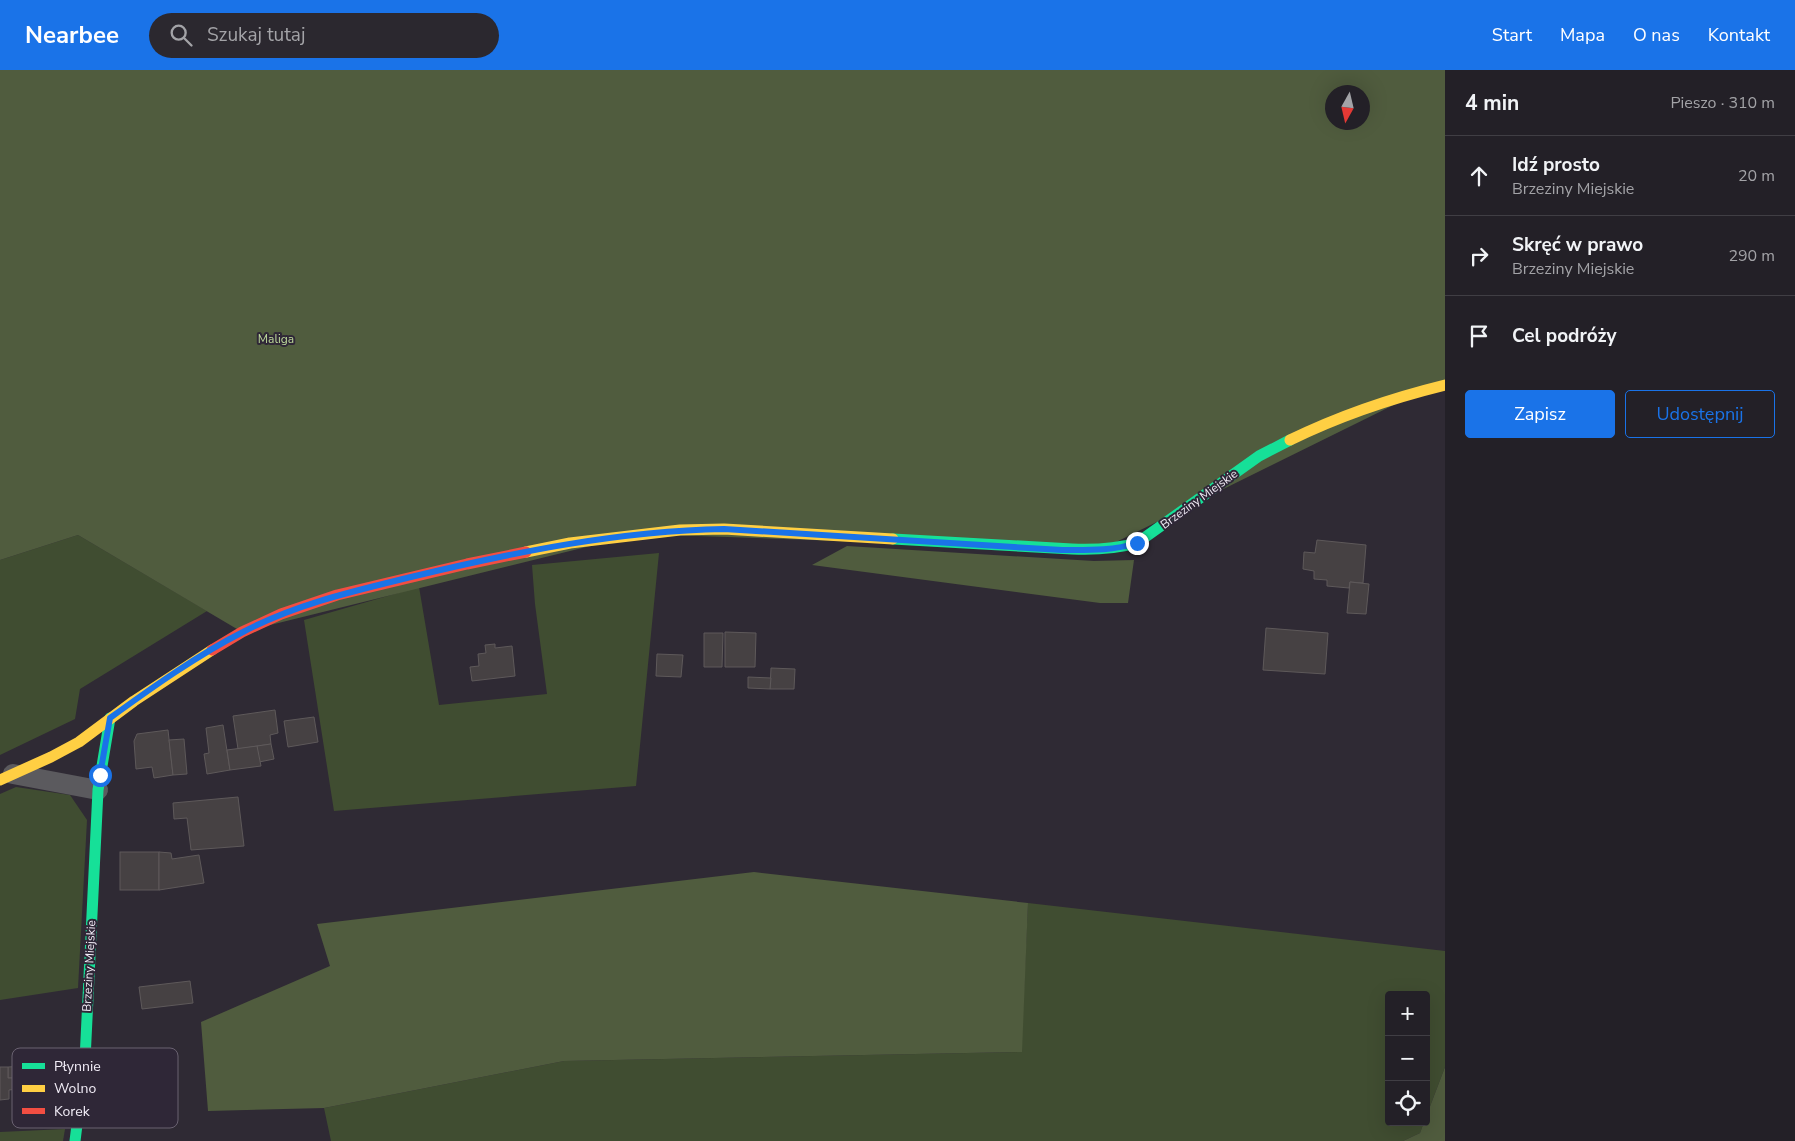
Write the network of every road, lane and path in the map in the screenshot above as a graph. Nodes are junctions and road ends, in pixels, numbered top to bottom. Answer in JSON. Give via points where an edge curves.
{"nodes":[{"id":1,"x":1445,"y":385,"type":"edge"},
{"id":2,"x":110,"y":718,"type":"junction"},
{"id":3,"x":6,"y":777,"type":"edge"},
{"id":4,"x":98,"y":790,"type":"junction"},
{"id":5,"x":85,"y":1048,"type":"edge"},
{"id":6,"x":76,"y":1128,"type":"edge"},
{"id":7,"x":75,"y":1141,"type":"edge"}],
"edges":[{"from":1,"to":2,"type":"street","name":"Brzeziny Miejskie","via":[[1362,410],[1259,456],[1137,543],[1119,548],[1062,550],[724,529],[680,530],[570,543],[337,595],[282,614],[242,632]]},
{"from":2,"to":3,"type":"street","name":"Brzeziny Miejskie","via":[[79,742]]},
{"from":2,"to":4,"type":"street","name":"Brzeziny Miejskie"},
{"from":3,"to":4,"type":"street","name":"Brzeziny Miejskie"},
{"from":4,"to":5,"type":"street","name":"Brzeziny Miejskie"},
{"from":6,"to":7,"type":"street","name":"Brzeziny Miejskie"}]}
